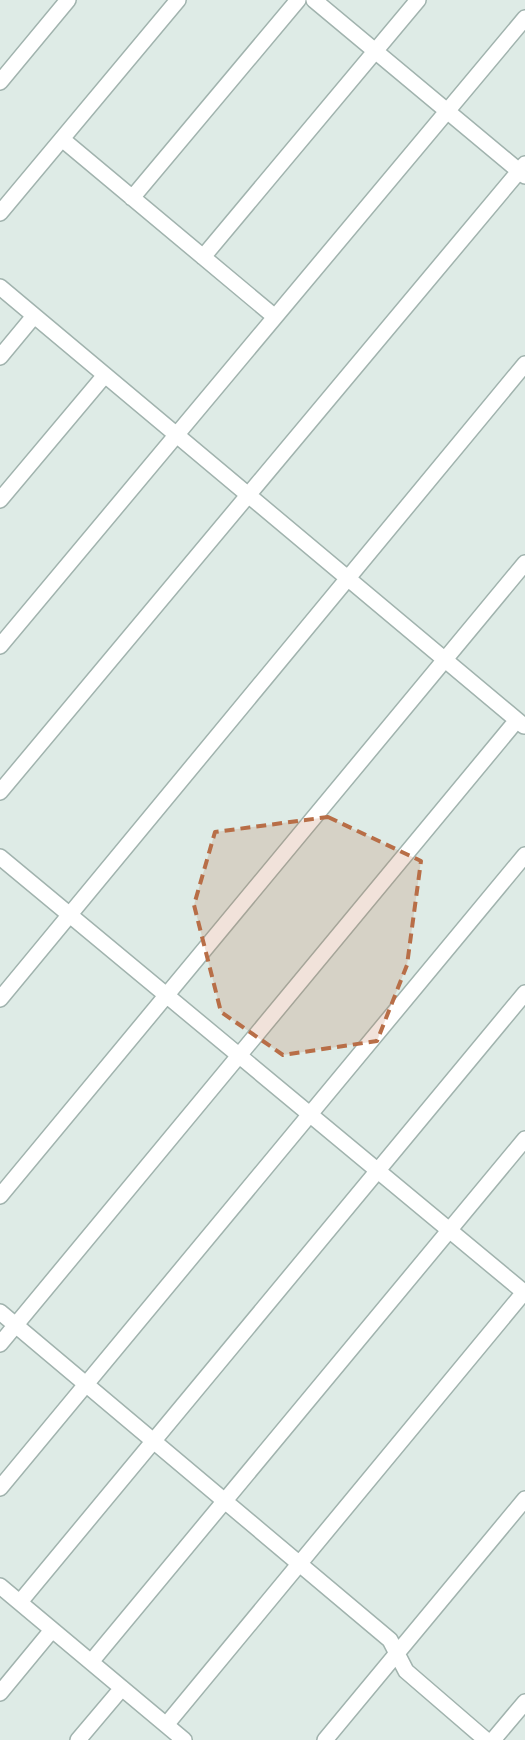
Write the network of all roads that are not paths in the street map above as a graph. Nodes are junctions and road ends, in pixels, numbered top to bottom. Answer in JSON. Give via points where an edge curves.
{"nodes":[{"id":1,"x":68,"y":0,"type":"edge"},
{"id":2,"x":178,"y":0,"type":"edge"},
{"id":3,"x":298,"y":0,"type":"edge"},
{"id":4,"x":314,"y":0,"type":"edge"},
{"id":5,"x":418,"y":0,"type":"edge"},
{"id":6,"x":525,"y":18,"type":"edge"},
{"id":7,"x":375,"y":51,"type":"junction"},
{"id":8,"x":0,"y":82,"type":"edge"},
{"id":9,"x":447,"y":112,"type":"junction"},
{"id":10,"x":62,"y":139,"type":"junction"},
{"id":11,"x":523,"y":171,"type":"edge"},
{"id":12,"x":132,"y":198,"type":"junction"},
{"id":13,"x":0,"y":213,"type":"edge"},
{"id":14,"x":203,"y":257,"type":"junction"},
{"id":15,"x":0,"y":287,"type":"edge"},
{"id":16,"x":34,"y":316,"type":"junction"},
{"id":17,"x":275,"y":317,"type":"junction"},
{"id":18,"x":0,"y":357,"type":"edge"},
{"id":19,"x":525,"y":364,"type":"edge"},
{"id":20,"x":105,"y":375,"type":"junction"},
{"id":21,"x":176,"y":435,"type":"junction"},
{"id":22,"x":248,"y":495,"type":"junction"},
{"id":23,"x":0,"y":500,"type":"edge"},
{"id":24,"x":525,"y":563,"type":"edge"},
{"id":25,"x":348,"y":578,"type":"junction"},
{"id":26,"x":0,"y":646,"type":"edge"},
{"id":27,"x":445,"y":660,"type":"junction"},
{"id":28,"x":521,"y":724,"type":"edge"},
{"id":29,"x":0,"y":792,"type":"edge"},
{"id":30,"x":525,"y":855,"type":"edge"},
{"id":31,"x":0,"y":857,"type":"edge"},
{"id":32,"x":70,"y":915,"type":"junction"},
{"id":33,"x":525,"y":993,"type":"edge"},
{"id":34,"x":166,"y":995,"type":"junction"},
{"id":35,"x":0,"y":999,"type":"edge"},
{"id":36,"x":239,"y":1056,"type":"junction"},
{"id":37,"x":310,"y":1115,"type":"junction"},
{"id":38,"x":525,"y":1139,"type":"edge"},
{"id":39,"x":378,"y":1171,"type":"junction"},
{"id":40,"x":0,"y":1196,"type":"edge"},
{"id":41,"x":449,"y":1230,"type":"junction"},
{"id":42,"x":525,"y":1292,"type":"edge"},
{"id":43,"x":0,"y":1312,"type":"edge"},
{"id":44,"x":16,"y":1325,"type":"junction"},
{"id":45,"x":0,"y":1344,"type":"edge"},
{"id":46,"x":86,"y":1384,"type":"junction"},
{"id":47,"x":154,"y":1441,"type":"junction"},
{"id":48,"x":0,"y":1488,"type":"edge"},
{"id":49,"x":525,"y":1499,"type":"edge"},
{"id":50,"x":225,"y":1501,"type":"junction"},
{"id":51,"x":299,"y":1564,"type":"junction"},
{"id":52,"x":0,"y":1586,"type":"edge"},
{"id":53,"x":20,"y":1602,"type":"junction"},
{"id":54,"x":52,"y":1630,"type":"junction"},
{"id":55,"x":397,"y":1653,"type":"junction"},
{"id":56,"x":91,"y":1662,"type":"junction"},
{"id":57,"x":122,"y":1688,"type":"junction"},
{"id":58,"x":0,"y":1693,"type":"edge"},
{"id":59,"x":525,"y":1702,"type":"edge"},
{"id":60,"x":166,"y":1724,"type":"junction"},
{"id":61,"x":78,"y":1740,"type":"edge"},
{"id":62,"x":184,"y":1740,"type":"edge"},
{"id":63,"x":325,"y":1740,"type":"edge"},
{"id":64,"x":486,"y":1740,"type":"edge"},
{"id":65,"x":493,"y":1740,"type":"edge"}],
"edges":[{"from":1,"to":8,"type":"street"},
{"from":2,"to":10,"type":"street"},
{"from":3,"to":12,"type":"street"},
{"from":4,"to":7,"type":"street"},
{"from":5,"to":7,"type":"street"},
{"from":6,"to":9,"type":"street"},
{"from":7,"to":9,"type":"street"},
{"from":7,"to":14,"type":"street"},
{"from":9,"to":11,"type":"street"},
{"from":9,"to":17,"type":"street"},
{"from":10,"to":12,"type":"street"},
{"from":10,"to":13,"type":"street"},
{"from":11,"to":22,"type":"street"},
{"from":12,"to":14,"type":"street"},
{"from":14,"to":17,"type":"street"},
{"from":15,"to":16,"type":"street"},
{"from":16,"to":18,"type":"street"},
{"from":16,"to":20,"type":"street"},
{"from":17,"to":21,"type":"street"},
{"from":19,"to":25,"type":"street"},
{"from":20,"to":21,"type":"street"},
{"from":20,"to":23,"type":"street"},
{"from":21,"to":22,"type":"street"},
{"from":21,"to":26,"type":"street"},
{"from":22,"to":25,"type":"street"},
{"from":22,"to":29,"type":"street"},
{"from":24,"to":27,"type":"street"},
{"from":25,"to":27,"type":"street"},
{"from":25,"to":32,"type":"street"},
{"from":27,"to":28,"type":"street"},
{"from":27,"to":34,"type":"street"},
{"from":28,"to":36,"type":"street"},
{"from":30,"to":37,"type":"street"},
{"from":31,"to":32,"type":"street"},
{"from":32,"to":34,"type":"street"},
{"from":32,"to":35,"type":"street"},
{"from":33,"to":39,"type":"street"},
{"from":34,"to":36,"type":"street"},
{"from":34,"to":40,"type":"street"},
{"from":36,"to":37,"type":"street"},
{"from":36,"to":44,"type":"street"},
{"from":37,"to":39,"type":"street"},
{"from":37,"to":46,"type":"street"},
{"from":38,"to":41,"type":"street"},
{"from":39,"to":41,"type":"street"},
{"from":39,"to":47,"type":"street"},
{"from":41,"to":42,"type":"street"},
{"from":41,"to":50,"type":"street"},
{"from":42,"to":51,"type":"street"},
{"from":43,"to":44,"type":"street"},
{"from":44,"to":45,"type":"street"},
{"from":44,"to":46,"type":"street"},
{"from":46,"to":47,"type":"street"},
{"from":46,"to":48,"type":"street"},
{"from":47,"to":50,"type":"street"},
{"from":47,"to":53,"type":"street"},
{"from":49,"to":55,"type":"street"},
{"from":50,"to":51,"type":"street"},
{"from":50,"to":56,"type":"street"},
{"from":51,"to":55,"type":"street","via":[[390,1640]]},
{"from":51,"to":60,"type":"street"},
{"from":52,"to":53,"type":"street"},
{"from":53,"to":54,"type":"street"},
{"from":54,"to":56,"type":"street"},
{"from":54,"to":58,"type":"street"},
{"from":55,"to":63,"type":"street"},
{"from":55,"to":64,"type":"street","via":[[406,1671]]},
{"from":56,"to":57,"type":"street"},
{"from":57,"to":60,"type":"street"},
{"from":57,"to":61,"type":"street"},
{"from":59,"to":65,"type":"street"},
{"from":60,"to":62,"type":"street"}]}
